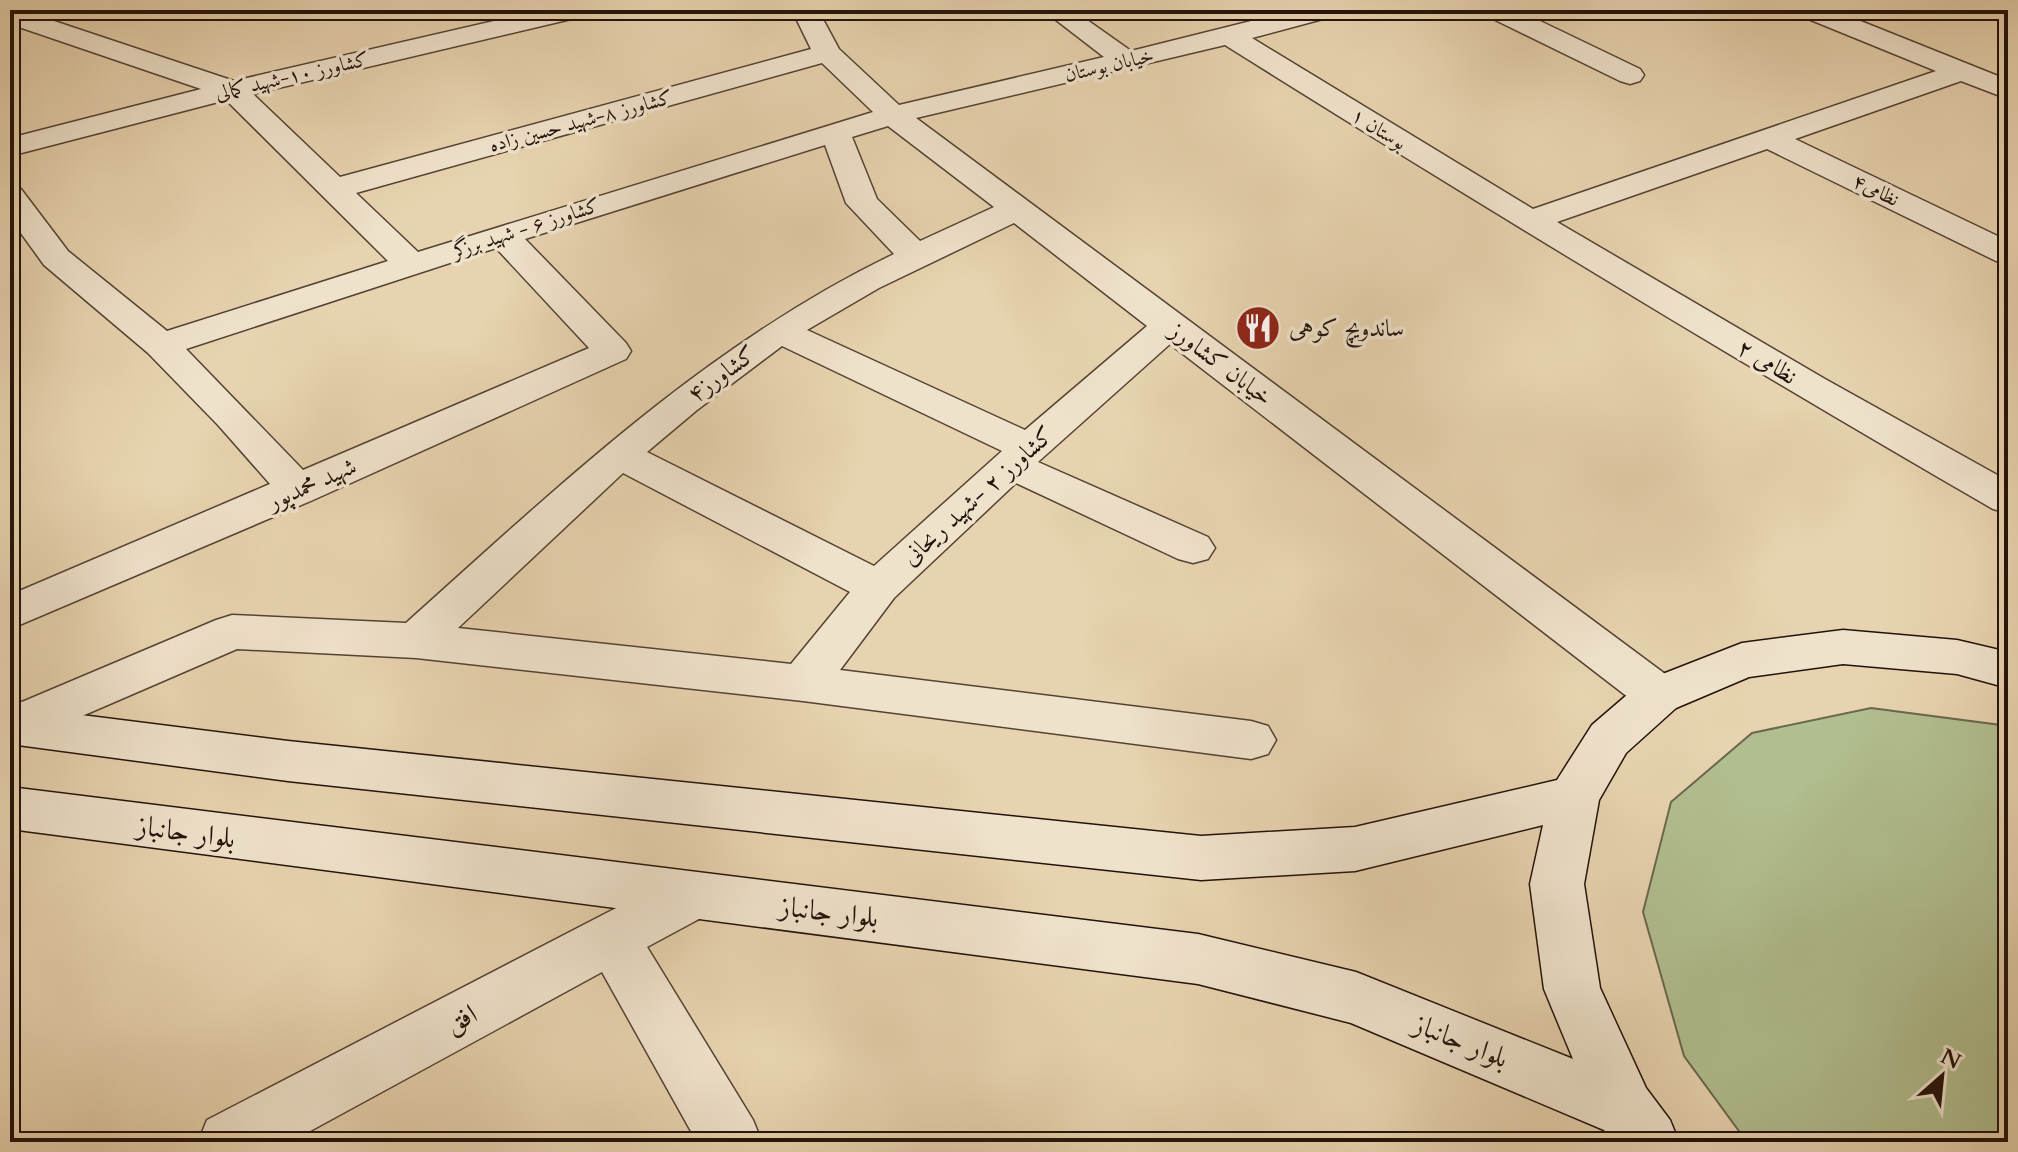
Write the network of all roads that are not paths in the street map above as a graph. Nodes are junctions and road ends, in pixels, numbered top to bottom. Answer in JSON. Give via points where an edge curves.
{"nodes":[{"id":1,"x":575,"y":10,"type":"edge"},
{"id":2,"x":805,"y":10,"type":"edge"},
{"id":3,"x":1056,"y":10,"type":"edge"},
{"id":4,"x":1325,"y":10,"type":"edge"},
{"id":5,"x":1496,"y":10,"type":"edge"},
{"id":6,"x":1810,"y":10,"type":"edge"},
{"id":7,"x":79,"y":13,"type":"dead end"},
{"id":8,"x":16,"y":22,"type":"edge"},
{"id":9,"x":1229,"y":36,"type":"junction"},
{"id":10,"x":827,"y":53,"type":"junction"},
{"id":11,"x":1127,"y":61,"type":"junction"},
{"id":12,"x":1962,"y":71,"type":"junction"},
{"id":13,"x":1630,"y":75,"type":"dead end"},
{"id":14,"x":232,"y":90,"type":"junction"},
{"id":15,"x":2008,"y":90,"type":"edge"},
{"id":16,"x":893,"y":115,"type":"junction"},
{"id":17,"x":835,"y":133,"type":"junction"},
{"id":18,"x":1771,"y":139,"type":"junction"},
{"id":19,"x":10,"y":147,"type":"edge"},
{"id":20,"x":334,"y":189,"type":"junction"},
{"id":21,"x":10,"y":196,"type":"edge"},
{"id":22,"x":1017,"y":209,"type":"junction"},
{"id":23,"x":1529,"y":221,"type":"junction"},
{"id":24,"x":503,"y":236,"type":"junction"},
{"id":25,"x":1995,"y":248,"type":"edge"},
{"id":26,"x":915,"y":256,"type":"junction"},
{"id":27,"x":412,"y":265,"type":"junction"},
{"id":28,"x":1170,"y":325,"type":"junction"},
{"id":29,"x":780,"y":331,"type":"junction"},
{"id":30,"x":161,"y":345,"type":"junction"},
{"id":31,"x":620,"y":455,"type":"junction"},
{"id":32,"x":1020,"y":456,"type":"junction"},
{"id":33,"x":298,"y":490,"type":"junction"},
{"id":34,"x":2008,"y":499,"type":"edge"},
{"id":35,"x":1193,"y":548,"type":"dead end"},
{"id":36,"x":878,"y":587,"type":"junction"},
{"id":37,"x":10,"y":613,"type":"edge"},
{"id":38,"x":416,"y":641,"type":"junction"},
{"id":39,"x":2008,"y":670,"type":"edge"},
{"id":40,"x":803,"y":683,"type":"junction"},
{"id":41,"x":1659,"y":695,"type":"junction"},
{"id":42,"x":12,"y":723,"type":"edge"},
{"id":43,"x":1251,"y":740,"type":"dead end"},
{"id":44,"x":1574,"y":797,"type":"junction"},
{"id":45,"x":10,"y":808,"type":"edge"},
{"id":46,"x":693,"y":895,"type":"junction"},
{"id":47,"x":612,"y":938,"type":"junction"},
{"id":48,"x":1637,"y":1125,"type":"edge"},
{"id":49,"x":229,"y":1142,"type":"edge"},
{"id":50,"x":731,"y":1142,"type":"edge"}],
"edges":[{"from":1,"to":14,"type":"street","name":"کشاورز ۱۰-شهید کمالی"},
{"from":2,"to":10,"type":"street","name":"خیابان کشاورز"},
{"from":3,"to":11,"type":"street"},
{"from":4,"to":9,"type":"street","name":"خیابان بوستان"},
{"from":5,"to":13,"type":"street"},
{"from":6,"to":12,"type":"street"},
{"from":7,"to":8,"type":"street"},
{"from":8,"to":14,"type":"street"},
{"from":9,"to":11,"type":"street","name":"خیابان بوستان"},
{"from":9,"to":23,"type":"street","name":"بوستان ۱"},
{"from":10,"to":16,"type":"street","name":"خیابان کشاورز"},
{"from":10,"to":20,"type":"street","name":"کشاورز ۸-شهید حسین زاده"},
{"from":11,"to":16,"type":"street","name":"خیابان بوستان"},
{"from":12,"to":15,"type":"street"},
{"from":12,"to":18,"type":"street"},
{"from":14,"to":19,"type":"street","name":"کشاورز ۱۰-شهید کمالی"},
{"from":14,"to":20,"type":"street"},
{"from":16,"to":17,"type":"street","name":"کشاورز ۶ - شهید برزگر"},
{"from":16,"to":22,"type":"street","name":"خیابان کشاورز"},
{"from":17,"to":24,"type":"street","name":"کشاورز ۶ - شهید برزگر"},
{"from":17,"to":26,"type":"street","via":[[862,203]]},
{"from":18,"to":23,"type":"street"},
{"from":18,"to":25,"type":"street","name":"نظامی۴"},
{"from":20,"to":27,"type":"street"},
{"from":21,"to":30,"type":"street","via":[[56,258]]},
{"from":22,"to":26,"type":"street","name":"کشاورز۴"},
{"from":22,"to":28,"type":"street","name":"خیابان کشاورز"},
{"from":23,"to":34,"type":"street","name":"نظامی ۲","via":[[1831,401]]},
{"from":24,"to":27,"type":"street","name":"کشاورز ۶ - شهید برزگر"},
{"from":24,"to":33,"type":"street","name":"شهید محمدپور","via":[[613,351]]},
{"from":26,"to":29,"type":"street","name":"کشاورز۴"},
{"from":27,"to":30,"type":"street","name":"کشاورز ۶ - شهید برزگر"},
{"from":28,"to":32,"type":"street","name":"کشاورز ۲ -شهید ریحانی"},
{"from":28,"to":41,"type":"street","name":"خیابان کشاورز"},
{"from":29,"to":31,"type":"street","name":"کشاورز۴"},
{"from":29,"to":32,"type":"street"},
{"from":30,"to":33,"type":"street"},
{"from":31,"to":36,"type":"street"},
{"from":31,"to":38,"type":"street","name":"کشاورز۴"},
{"from":32,"to":35,"type":"street"},
{"from":32,"to":36,"type":"street","name":"کشاورز ۲ -شهید ریحانی"},
{"from":33,"to":37,"type":"street","name":"شهید محمدپور"},
{"from":36,"to":40,"type":"street","name":"کشاورز ۲ -شهید ریحانی"},
{"from":38,"to":40,"type":"street"},
{"from":38,"to":42,"type":"street","via":[[232,632]]},
{"from":39,"to":41,"type":"street","via":[[1957,657],[1843,647],[1742,660]]},
{"from":40,"to":43,"type":"street"},
{"from":41,"to":44,"type":"street","via":[[1609,739]]},
{"from":42,"to":44,"type":"street","via":[[288,761],[1201,858],[1355,849]]},
{"from":44,"to":48,"type":"street","via":[[1557,884],[1572,989]]},
{"from":45,"to":46,"type":"street","name":"بلوار جانباز"},
{"from":46,"to":47,"type":"street","name":"افق"},
{"from":46,"to":48,"type":"street","name":"بلوار جانباز","via":[[1198,959],[1356,998]]},
{"from":47,"to":49,"type":"street","name":"افق"},
{"from":47,"to":50,"type":"street"}]}
